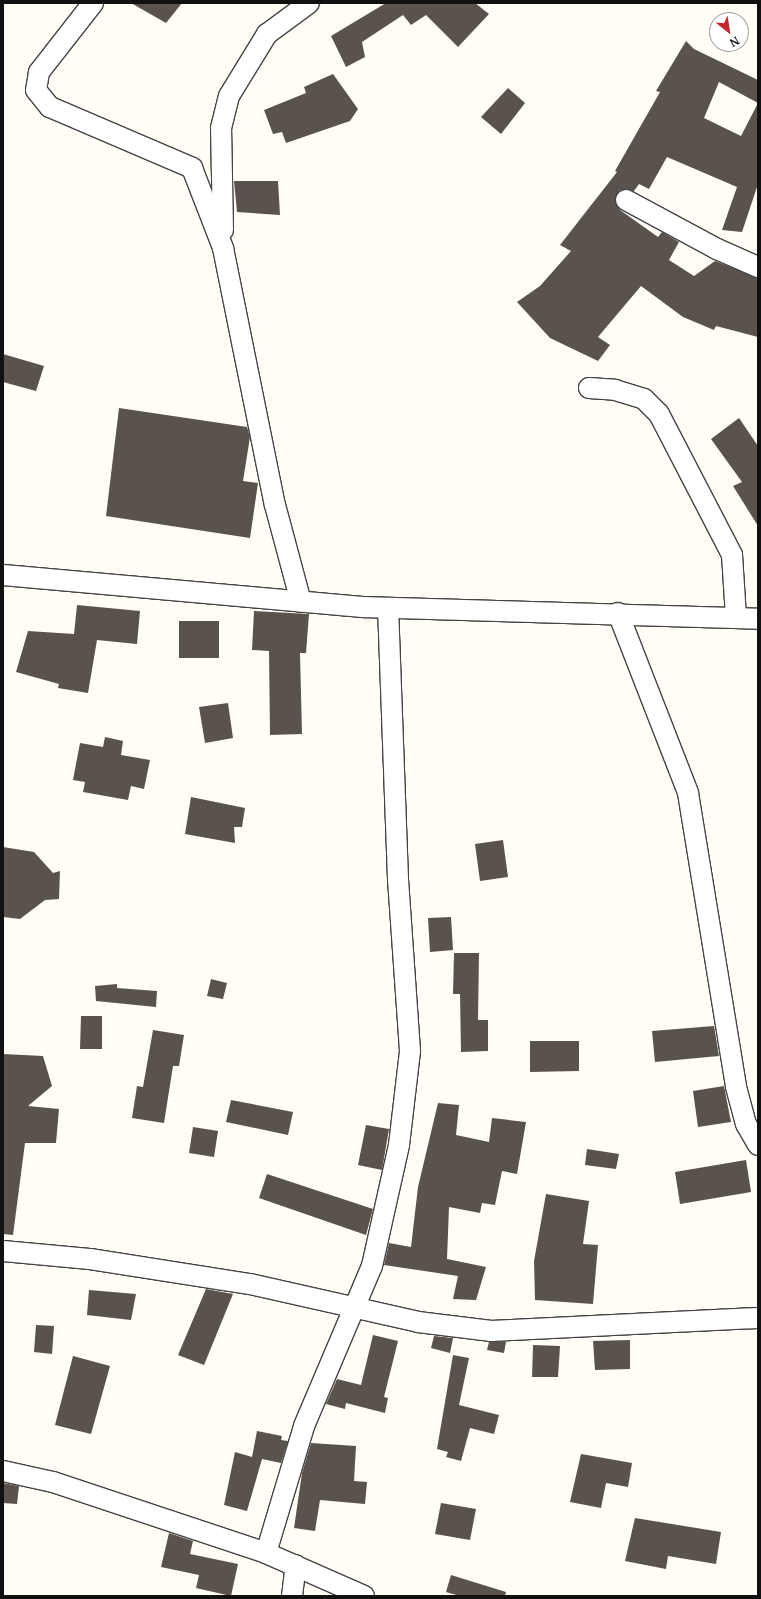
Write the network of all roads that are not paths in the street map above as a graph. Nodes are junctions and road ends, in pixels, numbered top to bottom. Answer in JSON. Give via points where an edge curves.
{"nodes":[{"id":1,"x":93,"y":3,"type":"edge"},
{"id":2,"x":309,"y":3,"type":"edge"},
{"id":3,"x":626,"y":200,"type":"dead end"},
{"id":4,"x":223,"y":248,"type":"junction"},
{"id":5,"x":758,"y":267,"type":"edge"},
{"id":6,"x":589,"y":388,"type":"dead end"},
{"id":7,"x":3,"y":575,"type":"edge"},
{"id":8,"x":301,"y":602,"type":"junction"},
{"id":9,"x":388,"y":608,"type":"junction"},
{"id":10,"x":618,"y":614,"type":"junction"},
{"id":11,"x":736,"y":617,"type":"junction"},
{"id":12,"x":758,"y":619,"type":"edge"},
{"id":13,"x":758,"y":1145,"type":"edge"},
{"id":14,"x":3,"y":1251,"type":"edge"},
{"id":15,"x":355,"y":1309,"type":"junction"},
{"id":16,"x":758,"y":1318,"type":"edge"},
{"id":17,"x":3,"y":1471,"type":"edge"},
{"id":18,"x":266,"y":1553,"type":"junction"},
{"id":19,"x":296,"y":1565,"type":"junction"},
{"id":20,"x":292,"y":1596,"type":"edge"},
{"id":21,"x":364,"y":1596,"type":"edge"}],
"edges":[{"from":1,"to":4,"type":"street","via":[[39,72],[36,90],[50,107],[192,168]]},
{"from":2,"to":4,"type":"street","via":[[267,34],[230,96],[221,128]]},
{"from":3,"to":5,"type":"street","via":[[717,249]]},
{"from":4,"to":8,"type":"street","via":[[275,505]]},
{"from":6,"to":11,"type":"street","via":[[615,390],[644,399],[658,414],[732,555]]},
{"from":7,"to":8,"type":"street"},
{"from":8,"to":9,"type":"street"},
{"from":9,"to":10,"type":"street"},
{"from":9,"to":15,"type":"street","via":[[398,879],[410,1051],[389,1190],[372,1266]]},
{"from":10,"to":11,"type":"street"},
{"from":10,"to":13,"type":"street","via":[[688,793],[736,1087],[746,1124]]},
{"from":11,"to":12,"type":"street"},
{"from":14,"to":15,"type":"street","via":[[90,1259],[250,1284]]},
{"from":15,"to":16,"type":"street","via":[[418,1322],[491,1331]]},
{"from":15,"to":18,"type":"street","via":[[304,1426]]},
{"from":17,"to":18,"type":"street","via":[[53,1482]]},
{"from":18,"to":19,"type":"street"},
{"from":19,"to":20,"type":"street"},
{"from":19,"to":21,"type":"street"}]}
